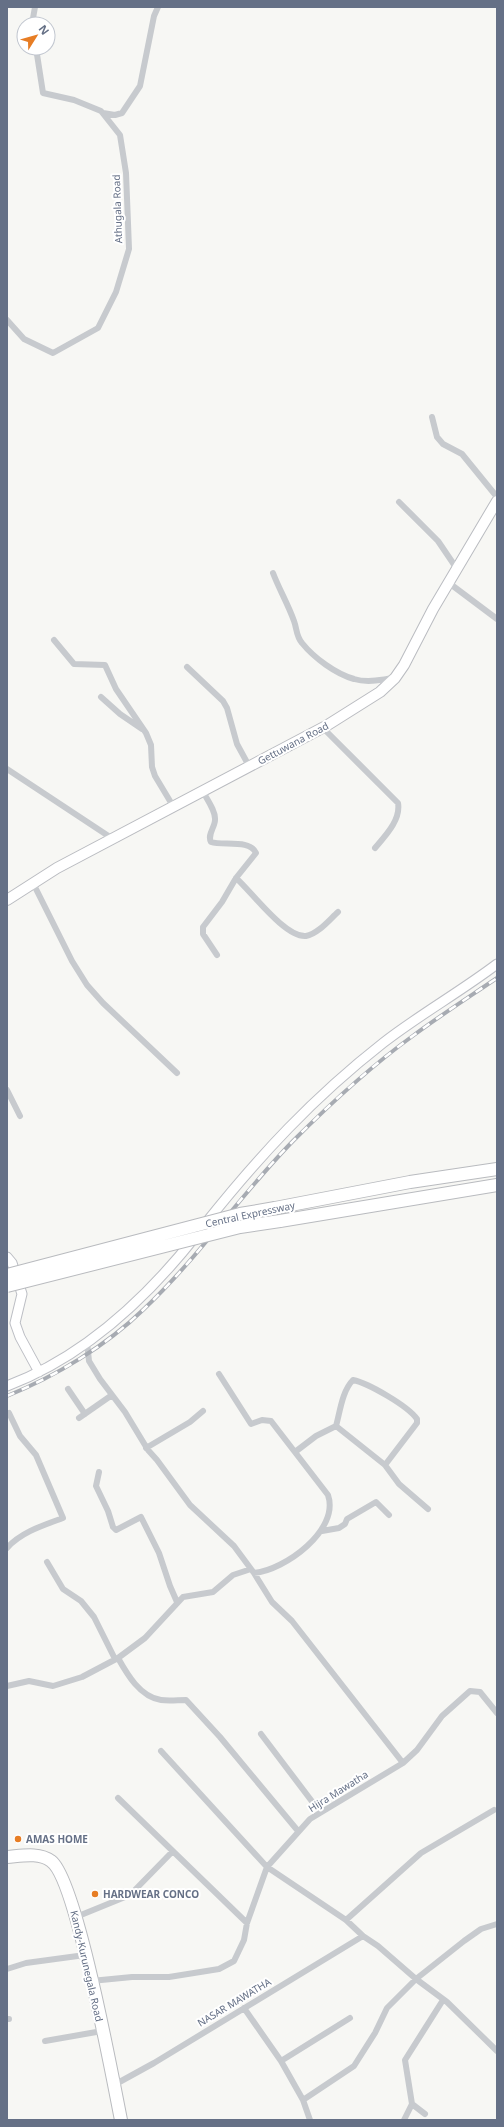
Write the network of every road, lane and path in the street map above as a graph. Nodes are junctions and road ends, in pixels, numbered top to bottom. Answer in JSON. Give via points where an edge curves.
{"nodes":[{"id":1,"x":158,"y":7,"type":"edge"},
{"id":2,"x":37,"y":56,"type":"edge"},
{"id":3,"x":103,"y":113,"type":"junction"},
{"id":4,"x":7,"y":320,"type":"edge"},
{"id":5,"x":432,"y":417,"type":"dead end"},
{"id":6,"x":497,"y":497,"type":"edge"},
{"id":7,"x":497,"y":500,"type":"edge"},
{"id":8,"x":399,"y":502,"type":"dead end"},
{"id":9,"x":457,"y":569,"type":"junction"},
{"id":10,"x":273,"y":573,"type":"dead end"},
{"id":11,"x":449,"y":583,"type":"junction"},
{"id":12,"x":497,"y":619,"type":"edge"},
{"id":13,"x":54,"y":640,"type":"dead end"},
{"id":14,"x":187,"y":667,"type":"dead end"},
{"id":15,"x":395,"y":678,"type":"junction"},
{"id":16,"x":101,"y":697,"type":"dead end"},
{"id":17,"x":323,"y":728,"type":"junction"},
{"id":18,"x":144,"y":730,"type":"junction"},
{"id":19,"x":249,"y":766,"type":"junction"},
{"id":20,"x":7,"y":769,"type":"edge"},
{"id":21,"x":202,"y":790,"type":"junction"},
{"id":22,"x":173,"y":806,"type":"junction"},
{"id":23,"x":113,"y":839,"type":"junction"},
{"id":24,"x":375,"y":848,"type":"dead end"},
{"id":25,"x":236,"y":878,"type":"junction"},
{"id":26,"x":33,"y":883,"type":"junction"},
{"id":27,"x":7,"y":900,"type":"edge"},
{"id":28,"x":338,"y":912,"type":"dead end"},
{"id":29,"x":217,"y":955,"type":"dead end"},
{"id":30,"x":497,"y":964,"type":"edge"},
{"id":31,"x":177,"y":1073,"type":"dead end"},
{"id":32,"x":7,"y":1090,"type":"edge"},
{"id":33,"x":20,"y":1116,"type":"dead end"},
{"id":34,"x":497,"y":1169,"type":"edge"},
{"id":35,"x":497,"y":1185,"type":"edge"},
{"id":36,"x":7,"y":1257,"type":"edge"},
{"id":37,"x":7,"y":1274,"type":"edge"},
{"id":38,"x":7,"y":1286,"type":"edge"},
{"id":39,"x":87,"y":1342,"type":"junction"},
{"id":40,"x":39,"y":1372,"type":"junction"},
{"id":41,"x":219,"y":1374,"type":"dead end"},
{"id":42,"x":7,"y":1386,"type":"edge"},
{"id":43,"x":68,"y":1389,"type":"dead end"},
{"id":44,"x":112,"y":1395,"type":"junction"},
{"id":45,"x":203,"y":1411,"type":"dead end"},
{"id":46,"x":9,"y":1413,"type":"dead end"},
{"id":47,"x":85,"y":1414,"type":"junction"},
{"id":48,"x":79,"y":1418,"type":"dead end"},
{"id":49,"x":336,"y":1426,"type":"junction"},
{"id":50,"x":146,"y":1448,"type":"junction"},
{"id":51,"x":295,"y":1452,"type":"junction"},
{"id":52,"x":385,"y":1465,"type":"junction"},
{"id":53,"x":99,"y":1472,"type":"dead end"},
{"id":54,"x":428,"y":1509,"type":"dead end"},
{"id":55,"x":389,"y":1516,"type":"dead end"},
{"id":56,"x":322,"y":1531,"type":"junction"},
{"id":57,"x":7,"y":1548,"type":"edge"},
{"id":58,"x":47,"y":1562,"type":"dead end"},
{"id":59,"x":252,"y":1571,"type":"junction"},
{"id":60,"x":177,"y":1602,"type":"junction"},
{"id":61,"x":117,"y":1658,"type":"junction"},
{"id":62,"x":7,"y":1686,"type":"edge"},
{"id":63,"x":497,"y":1713,"type":"edge"},
{"id":64,"x":261,"y":1734,"type":"dead end"},
{"id":65,"x":161,"y":1751,"type":"dead end"},
{"id":66,"x":403,"y":1763,"type":"junction"},
{"id":67,"x":118,"y":1798,"type":"dead end"},
{"id":68,"x":494,"y":1810,"type":"dead end"},
{"id":69,"x":320,"y":1812,"type":"junction"},
{"id":70,"x":298,"y":1831,"type":"junction"},
{"id":71,"x":172,"y":1852,"type":"junction"},
{"id":72,"x":7,"y":1857,"type":"edge"},
{"id":73,"x":267,"y":1867,"type":"junction"},
{"id":74,"x":76,"y":1918,"type":"junction"},
{"id":75,"x":346,"y":1920,"type":"junction"},
{"id":76,"x":247,"y":1922,"type":"junction"},
{"id":77,"x":497,"y":1924,"type":"edge"},
{"id":78,"x":363,"y":1936,"type":"junction"},
{"id":79,"x":85,"y":1955,"type":"junction"},
{"id":80,"x":7,"y":1969,"type":"edge"},
{"id":81,"x":416,"y":1979,"type":"junction"},
{"id":82,"x":91,"y":1981,"type":"junction"},
{"id":83,"x":443,"y":2000,"type":"junction"},
{"id":84,"x":244,"y":2008,"type":"junction"},
{"id":85,"x":350,"y":2018,"type":"dead end"},
{"id":86,"x":102,"y":2031,"type":"junction"},
{"id":87,"x":45,"y":2041,"type":"dead end"},
{"id":88,"x":497,"y":2051,"type":"edge"},
{"id":89,"x":281,"y":2061,"type":"junction"},
{"id":90,"x":114,"y":2085,"type":"junction"},
{"id":91,"x":303,"y":2100,"type":"junction"},
{"id":92,"x":412,"y":2104,"type":"junction"},
{"id":93,"x":424,"y":2114,"type":"dead end"},
{"id":94,"x":121,"y":2120,"type":"edge"},
{"id":95,"x":310,"y":2120,"type":"edge"},
{"id":96,"x":404,"y":2120,"type":"edge"}],
"edges":[{"from":1,"to":3,"type":"street","via":[[140,86],[122,113]]},
{"from":2,"to":3,"type":"street","name":"Athugala Road","via":[[44,92],[74,100]]},
{"from":3,"to":4,"type":"street","name":"Athugala Road","via":[[120,135],[126,174],[129,249],[116,292],[98,328],[53,353],[24,339]]},
{"from":5,"to":6,"type":"street","via":[[437,437],[443,444],[462,454]]},
{"from":7,"to":9,"type":"main road","name":"Gettuwana Road"},
{"from":8,"to":9,"type":"street","via":[[433,535]]},
{"from":9,"to":11,"type":"main road","name":"Gettuwana Road"},
{"from":10,"to":15,"type":"street","via":[[294,621],[296,632],[312,654],[354,680]]},
{"from":11,"to":12,"type":"street"},
{"from":11,"to":15,"type":"main road","name":"Gettuwana Road"},
{"from":13,"to":18,"type":"street","via":[[74,664],[105,665],[116,689]]},
{"from":14,"to":19,"type":"street","via":[[225,705],[237,744]]},
{"from":15,"to":17,"type":"main road","name":"Gettuwana Road","via":[[368,701]]},
{"from":16,"to":18,"type":"street"},
{"from":17,"to":19,"type":"main road","name":"Gettuwana Road"},
{"from":17,"to":24,"type":"street","via":[[398,803],[394,824]]},
{"from":18,"to":22,"type":"street","via":[[151,745],[155,776]]},
{"from":19,"to":21,"type":"main road","name":"Gettuwana Road"},
{"from":20,"to":23,"type":"street"},
{"from":21,"to":22,"type":"main road","name":"Gettuwana Road"},
{"from":21,"to":25,"type":"street","via":[[215,816],[211,842],[245,845],[256,854]]},
{"from":22,"to":23,"type":"main road","name":"Gettuwana Road"},
{"from":23,"to":26,"type":"main road","name":"Gettuwana Road"},
{"from":25,"to":28,"type":"street","via":[[279,924],[300,935],[313,933]]},
{"from":25,"to":29,"type":"street","via":[[203,927],[203,934]]},
{"from":26,"to":27,"type":"main road","name":"Gettuwana Road"},
{"from":26,"to":31,"type":"street","via":[[72,961],[87,985]]},
{"from":30,"to":39,"type":"street","via":[[382,1044],[307,1108],[270,1145],[160,1279],[114,1324]]},
{"from":32,"to":33,"type":"street"},
{"from":34,"to":37,"type":"highway","name":"Central Expressway","bridge":true,"via":[[410,1182],[240,1214]]},
{"from":35,"to":38,"type":"highway","name":"Central Expressway","bridge":true,"via":[[240,1227]]},
{"from":36,"to":40,"type":"street","via":[[12,1263],[22,1294],[14,1323]]},
{"from":39,"to":40,"type":"street"},
{"from":39,"to":44,"type":"street","via":[[89,1361]]},
{"from":40,"to":42,"type":"street"},
{"from":41,"to":51,"type":"street","via":[[251,1424],[262,1420],[271,1421]]},
{"from":43,"to":47,"type":"street"},
{"from":44,"to":47,"type":"street"},
{"from":44,"to":50,"type":"street"},
{"from":45,"to":50,"type":"street","via":[[190,1422]]},
{"from":46,"to":57,"type":"street","via":[[20,1436],[36,1456],[58,1501],[63,1518],[35,1529],[12,1542]]},
{"from":47,"to":48,"type":"street"},
{"from":49,"to":51,"type":"street","via":[[316,1436]]},
{"from":49,"to":52,"type":"street"},
{"from":49,"to":52,"type":"street","via":[[344,1396],[353,1380],[408,1410],[417,1419],[417,1423]]},
{"from":50,"to":59,"type":"street","via":[[190,1505],[230,1542]]},
{"from":51,"to":56,"type":"street","via":[[328,1495],[331,1504]]},
{"from":52,"to":54,"type":"street","via":[[399,1484]]},
{"from":53,"to":60,"type":"street","via":[[96,1486],[113,1528],[116,1530],[141,1517],[159,1553]]},
{"from":55,"to":56,"type":"street","via":[[376,1502],[347,1519],[339,1528]]},
{"from":56,"to":59,"type":"street","via":[[276,1568],[265,1572]]},
{"from":58,"to":61,"type":"street","via":[[63,1589],[81,1601],[94,1617]]},
{"from":59,"to":60,"type":"street","via":[[233,1575],[213,1592],[190,1595]]},
{"from":59,"to":66,"type":"street","via":[[272,1602],[292,1621]]},
{"from":60,"to":61,"type":"street","via":[[152,1632]]},
{"from":61,"to":62,"type":"street","via":[[82,1676],[53,1686],[29,1681]]},
{"from":61,"to":70,"type":"street","via":[[147,1695],[160,1700],[186,1700]]},
{"from":63,"to":66,"type":"street","name":"Hijra Mawatha","via":[[480,1692],[470,1691],[442,1716],[417,1750]]},
{"from":64,"to":69,"type":"street"},
{"from":65,"to":73,"type":"street"},
{"from":66,"to":69,"type":"street","name":"Hijra Mawatha"},
{"from":67,"to":71,"type":"street"},
{"from":68,"to":75,"type":"street","via":[[421,1853]]},
{"from":69,"to":70,"type":"street","name":"Hijra Mawatha"},
{"from":70,"to":73,"type":"street","name":"Hijra Mawatha"},
{"from":71,"to":74,"type":"street","via":[[130,1895]]},
{"from":71,"to":76,"type":"street"},
{"from":72,"to":74,"type":"highway","name":"Kandy-Kurunegala Road","via":[[41,1856],[52,1861],[59,1869]]},
{"from":73,"to":75,"type":"street"},
{"from":73,"to":76,"type":"street","name":"Hijra Mawatha"},
{"from":74,"to":79,"type":"highway","name":"Kandy-Kurunegala Road"},
{"from":75,"to":78,"type":"street"},
{"from":76,"to":82,"type":"street","name":"Hijra Mawatha","via":[[244,1940],[234,1961],[219,1969],[169,1977]]},
{"from":77,"to":81,"type":"street","via":[[464,1941]]},
{"from":78,"to":81,"type":"street"},
{"from":78,"to":84,"type":"street","name":"NASAR MAWATHA"},
{"from":79,"to":80,"type":"street","via":[[26,1963]]},
{"from":79,"to":82,"type":"highway","name":"Kandy-Kurunegala Road"},
{"from":81,"to":83,"type":"street"},
{"from":81,"to":91,"type":"street","via":[[387,2008],[354,2066]]},
{"from":82,"to":86,"type":"highway","name":"Kandy-Kurunegala Road"},
{"from":83,"to":88,"type":"street"},
{"from":83,"to":92,"type":"street","via":[[406,2060]]},
{"from":84,"to":89,"type":"street"},
{"from":84,"to":90,"type":"street","name":"NASAR MAWATHA"},
{"from":85,"to":89,"type":"street"},
{"from":86,"to":87,"type":"street"},
{"from":86,"to":90,"type":"highway","name":"Kandy-Kurunegala Road"},
{"from":89,"to":91,"type":"street"},
{"from":90,"to":94,"type":"highway","name":"Kandy-Kurunegala Road"},
{"from":91,"to":95,"type":"street"},
{"from":92,"to":93,"type":"street"},
{"from":92,"to":96,"type":"street"}]}
